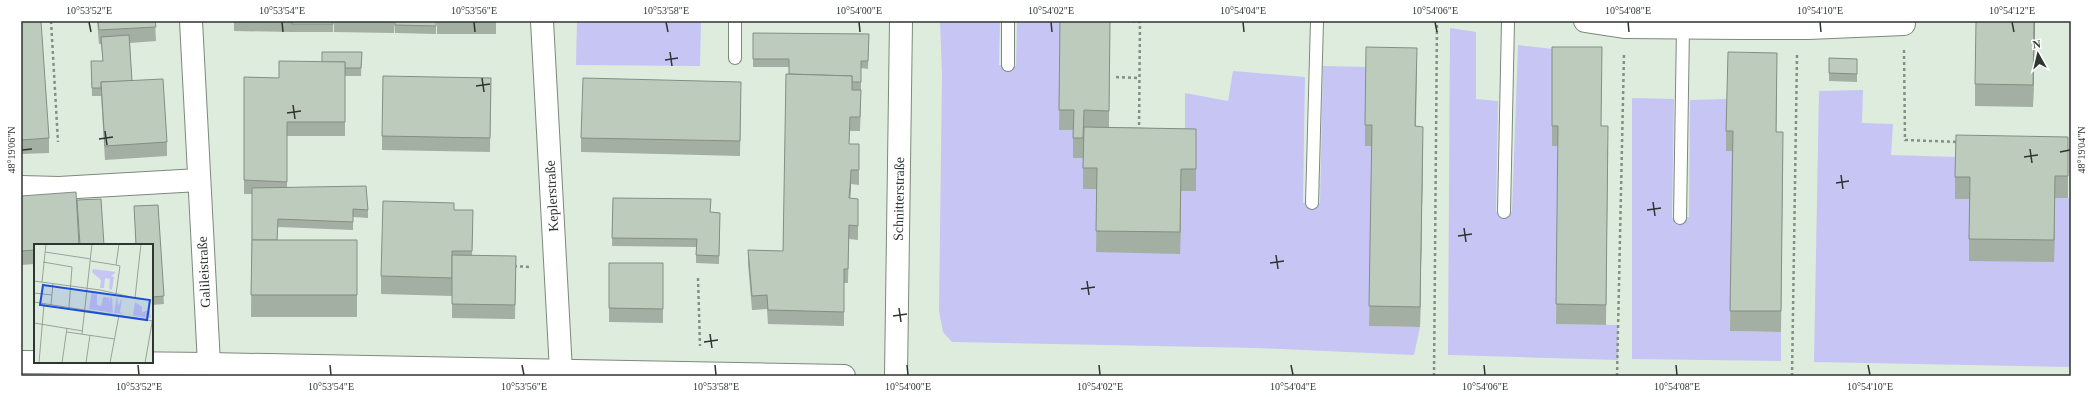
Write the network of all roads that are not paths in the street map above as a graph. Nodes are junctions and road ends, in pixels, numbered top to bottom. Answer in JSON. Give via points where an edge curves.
{"nodes":[{"id":1,"x":191,"y":21,"type":"edge"},
{"id":2,"x":542,"y":21,"type":"edge"},
{"id":3,"x":736,"y":21,"type":"edge"},
{"id":4,"x":901,"y":21,"type":"edge"},
{"id":5,"x":1008,"y":21,"type":"edge"},
{"id":6,"x":1317,"y":21,"type":"edge"},
{"id":7,"x":1508,"y":21,"type":"edge"},
{"id":8,"x":1585,"y":21,"type":"edge"},
{"id":9,"x":1904,"y":24,"type":"road end"},
{"id":10,"x":1804,"y":26,"type":"edge"},
{"id":11,"x":1682,"y":27,"type":"junction"},
{"id":12,"x":735,"y":58,"type":"dead end"},
{"id":13,"x":1008,"y":66,"type":"dead end"},
{"id":14,"x":199,"y":180,"type":"junction"},
{"id":15,"x":21,"y":187,"type":"edge"},
{"id":16,"x":1312,"y":203,"type":"dead end"},
{"id":17,"x":1504,"y":212,"type":"dead end"},
{"id":18,"x":1680,"y":218,"type":"dead end"},
{"id":19,"x":21,"y":362,"type":"edge"},
{"id":20,"x":209,"y":364,"type":"junction"},
{"id":21,"x":72,"y":370,"type":"edge"},
{"id":22,"x":376,"y":372,"type":"edge"},
{"id":23,"x":473,"y":373,"type":"edge"},
{"id":24,"x":569,"y":373,"type":"edge"},
{"id":25,"x":844,"y":376,"type":"edge"},
{"id":26,"x":896,"y":376,"type":"edge"}],
"edges":[{"from":1,"to":14,"type":"street","name":"Galileistraße"},
{"from":2,"to":24,"type":"street","name":"Keplerstraße","via":[[555,268]]},
{"from":3,"to":12,"type":"lane"},
{"from":4,"to":26,"type":"street","name":"Schnitterstraße"},
{"from":5,"to":13,"type":"lane"},
{"from":6,"to":16,"type":"lane"},
{"from":7,"to":17,"type":"lane"},
{"from":8,"to":11,"type":"street","via":[[1624,27]]},
{"from":9,"to":10,"type":"street"},
{"from":10,"to":11,"type":"street"},
{"from":11,"to":18,"type":"lane"},
{"from":14,"to":15,"type":"street","via":[[59,188]]},
{"from":14,"to":20,"type":"street","name":"Galileistraße"},
{"from":19,"to":21,"type":"street"},
{"from":20,"to":21,"type":"street"},
{"from":20,"to":22,"type":"street"},
{"from":22,"to":23,"type":"street"},
{"from":23,"to":24,"type":"street"},
{"from":24,"to":25,"type":"street"}]}
